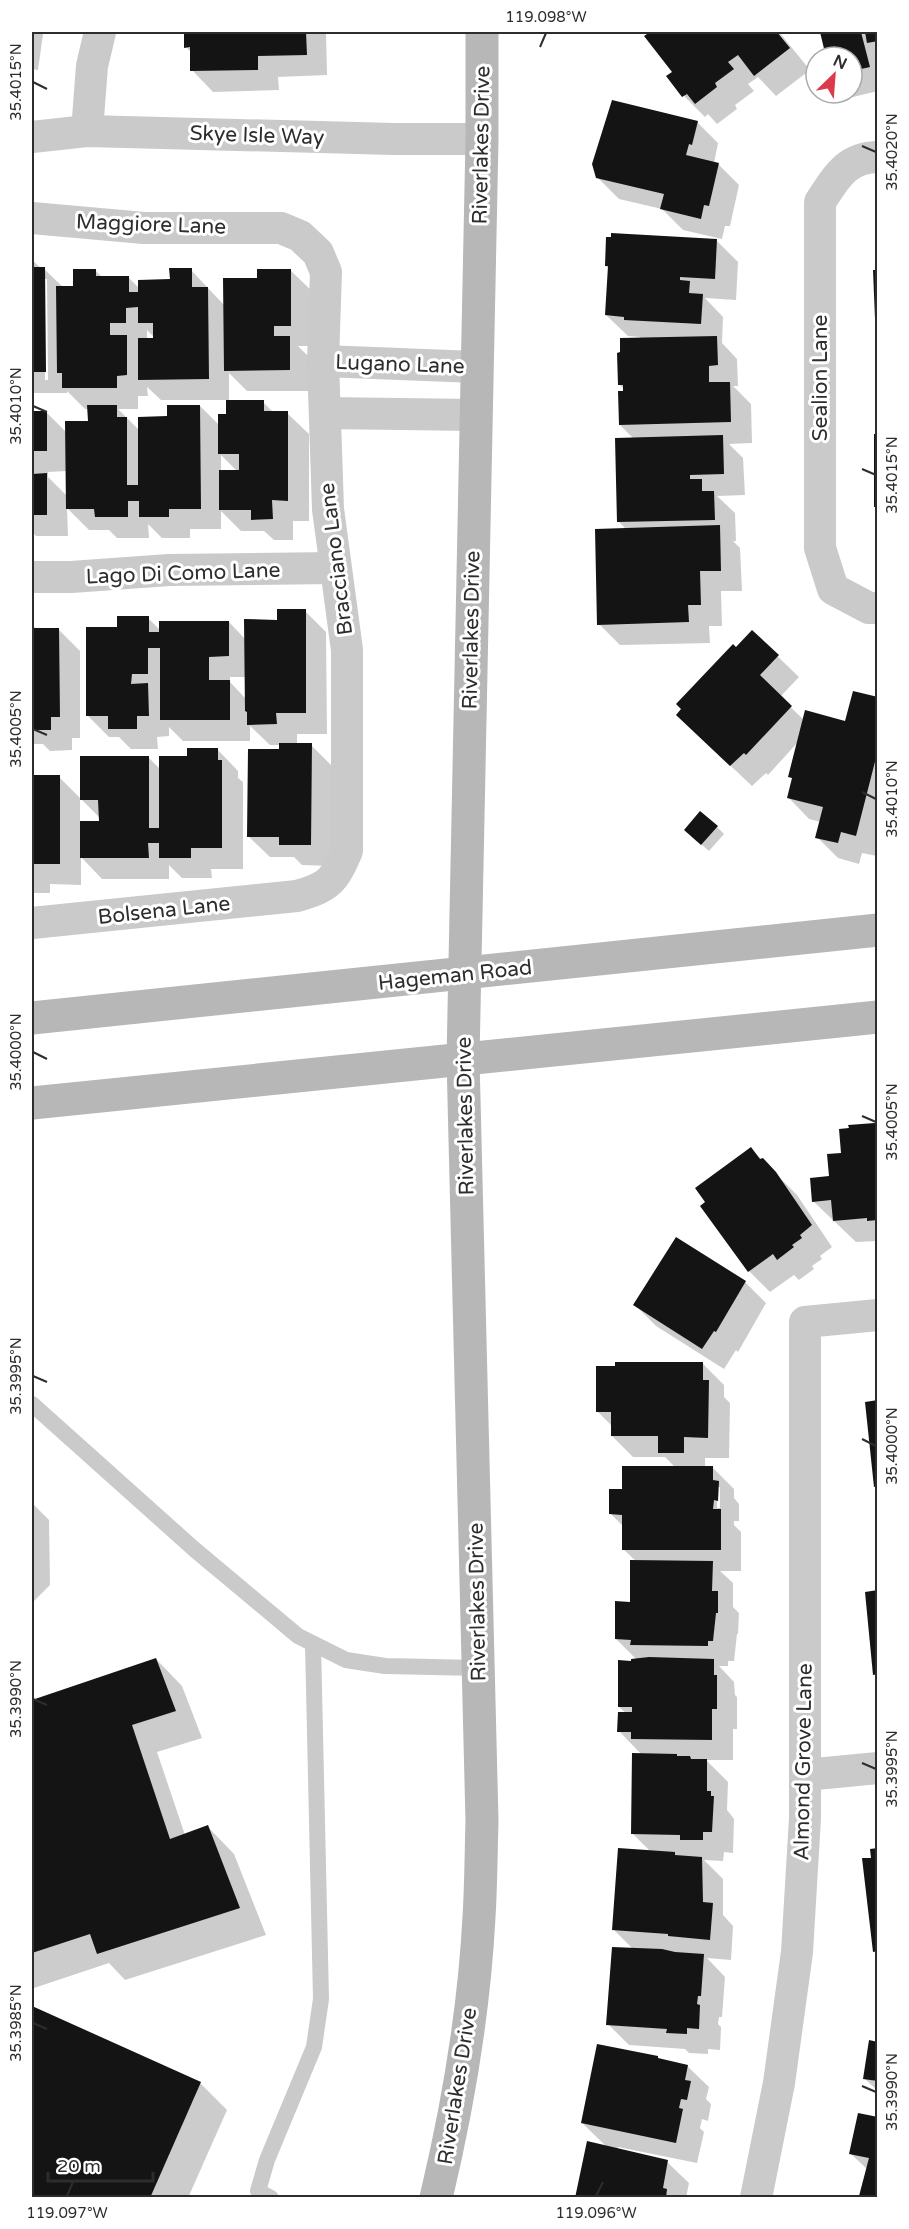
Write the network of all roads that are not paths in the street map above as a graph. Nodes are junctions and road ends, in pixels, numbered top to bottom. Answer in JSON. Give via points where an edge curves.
{"nodes":[{"id":1,"x":100,"y":32,"type":"edge"},
{"id":2,"x":482,"y":32,"type":"edge"},
{"id":3,"x":87,"y":131,"type":"junction"},
{"id":4,"x":32,"y":137,"type":"edge"},
{"id":5,"x":482,"y":139,"type":"junction"},
{"id":6,"x":878,"y":156,"type":"edge"},
{"id":7,"x":32,"y":218,"type":"edge"},
{"id":8,"x":270,"y":228,"type":"joint"},
{"id":9,"x":323,"y":361,"type":"junction"},
{"id":10,"x":476,"y":367,"type":"junction"},
{"id":11,"x":325,"y":413,"type":"junction"},
{"id":12,"x":475,"y":415,"type":"junction"},
{"id":13,"x":335,"y":568,"type":"junction"},
{"id":14,"x":32,"y":577,"type":"edge"},
{"id":15,"x":878,"y":608,"type":"edge"},
{"id":16,"x":297,"y":896,"type":"joint"},
{"id":17,"x":32,"y":923,"type":"edge"},
{"id":18,"x":878,"y":930,"type":"edge"},
{"id":19,"x":465,"y":974,"type":"junction"},
{"id":20,"x":878,"y":1017,"type":"edge"},
{"id":21,"x":32,"y":1018,"type":"edge"},
{"id":22,"x":463,"y":1059,"type":"junction"},
{"id":23,"x":32,"y":1103,"type":"edge"},
{"id":24,"x":878,"y":1315,"type":"edge"},
{"id":25,"x":32,"y":1404,"type":"edge"},
{"id":26,"x":313,"y":1644,"type":"junction"},
{"id":27,"x":478,"y":1668,"type":"junction"},
{"id":28,"x":878,"y":1768,"type":"edge"},
{"id":29,"x":806,"y":1775,"type":"junction"},
{"id":30,"x":261,"y":2196,"type":"edge"},
{"id":31,"x":436,"y":2198,"type":"edge"},
{"id":32,"x":756,"y":2198,"type":"edge"}],
"edges":[{"from":1,"to":3,"type":"street","via":[[92,66]]},
{"from":2,"to":5,"type":"main road","name":"Riverlakes Drive"},
{"from":3,"to":4,"type":"street","name":"Skye Isle Way"},
{"from":3,"to":5,"type":"street","name":"Skye Isle Way"},
{"from":5,"to":10,"type":"main road","name":"Riverlakes Drive"},
{"from":6,"to":15,"type":"street","name":"Sealion Lane","via":[[841,170],[820,202],[820,548],[833,590],[869,608]]},
{"from":7,"to":8,"type":"street","name":"Maggiore Lane","via":[[144,228]]},
{"from":8,"to":9,"type":"street","name":"Bracciano Lane","via":[[300,236],[318,252],[326,273]]},
{"from":9,"to":10,"type":"street","name":"Lugano Lane"},
{"from":9,"to":11,"type":"street","name":"Bracciano Lane"},
{"from":10,"to":12,"type":"main road","name":"Riverlakes Drive"},
{"from":11,"to":12,"type":"street"},
{"from":11,"to":13,"type":"street","name":"Bracciano Lane","via":[[327,509]]},
{"from":12,"to":19,"type":"main road","name":"Riverlakes Drive"},
{"from":13,"to":14,"type":"street","name":"Lago Di Como Lane"},
{"from":13,"to":16,"type":"street","name":"Bracciano Lane","via":[[347,650],[347,851],[336,875],[319,890]]},
{"from":16,"to":17,"type":"street","name":"Bolsena Lane"},
{"from":18,"to":19,"type":"main road","name":"Hageman Road"},
{"from":19,"to":21,"type":"main road","name":"Hageman Road"},
{"from":19,"to":22,"type":"main road","name":"Riverlakes Drive"},
{"from":20,"to":22,"type":"main road"},
{"from":22,"to":23,"type":"main road"},
{"from":22,"to":27,"type":"main road","name":"Riverlakes Drive"},
{"from":24,"to":29,"type":"street","name":"Almond Grove Lane","via":[[805,1322]]},
{"from":25,"to":26,"type":"lane","via":[[194,1549],[298,1636]]},
{"from":26,"to":27,"type":"lane","via":[[346,1660],[385,1666]]},
{"from":26,"to":30,"type":"lane","via":[[321,1999],[314,2047],[267,2160]]},
{"from":27,"to":31,"type":"main road","name":"Riverlakes Drive","via":[[482,1821],[479,1919],[468,2030],[450,2141]]},
{"from":28,"to":29,"type":"street"},
{"from":29,"to":32,"type":"street","name":"Almond Grove Lane","via":[[797,1952],[779,2083]]}]}
